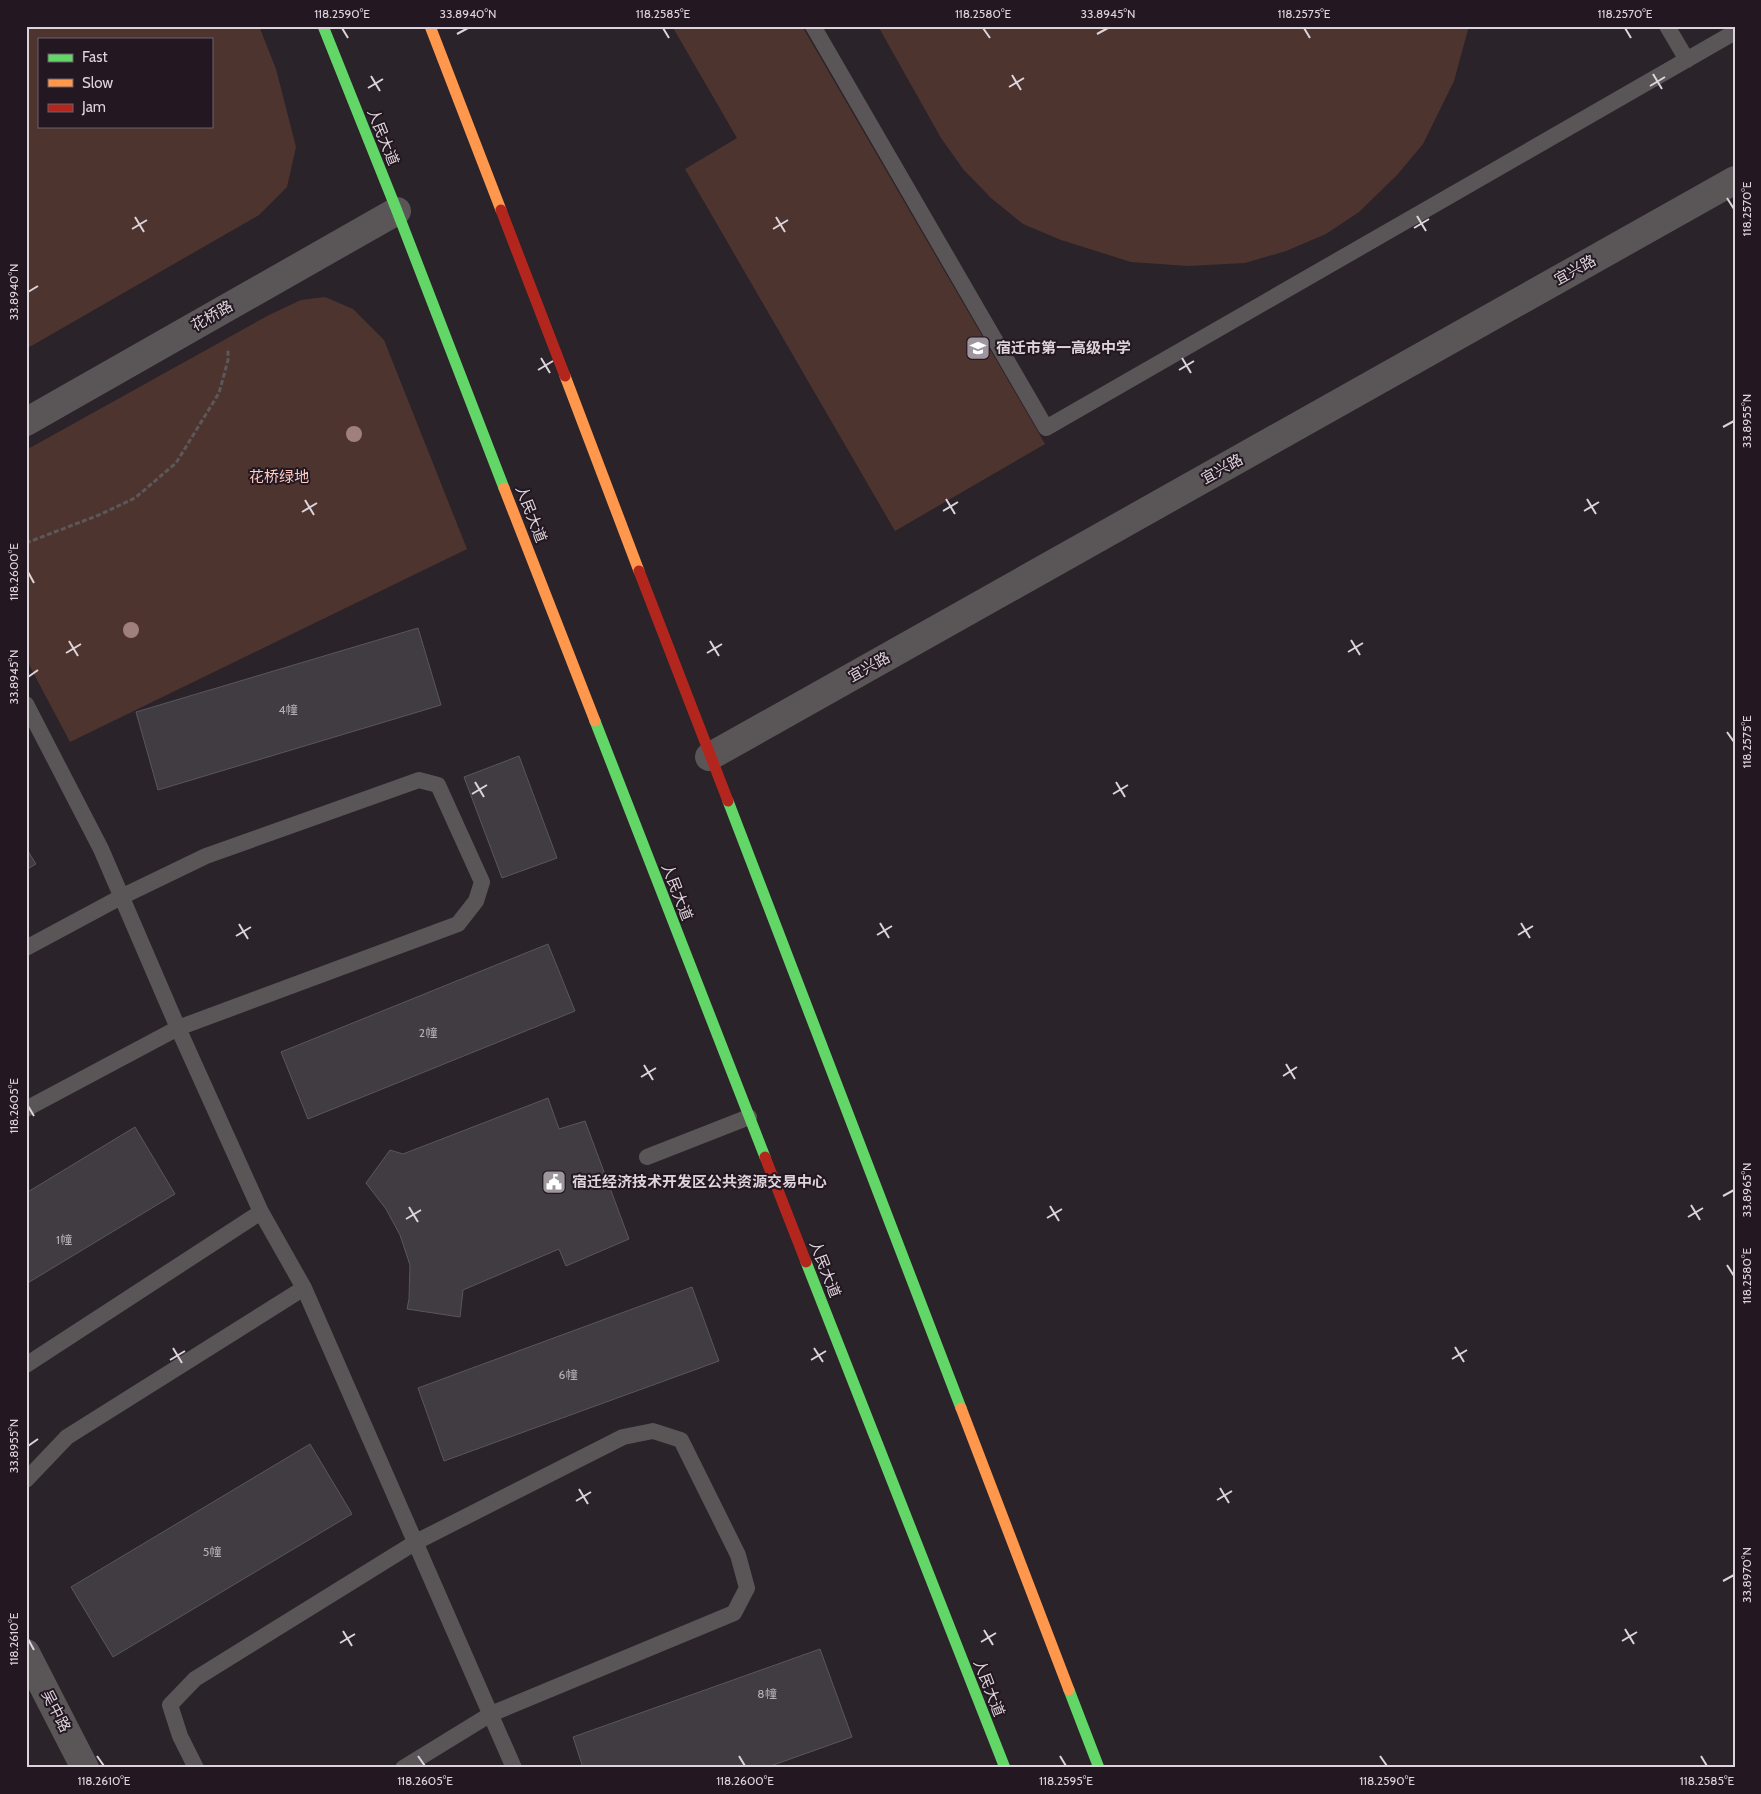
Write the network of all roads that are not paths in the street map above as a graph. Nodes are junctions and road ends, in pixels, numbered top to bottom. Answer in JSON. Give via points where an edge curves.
{"nodes":[{"id":1,"x":323,"y":26,"type":"edge"},
{"id":2,"x":430,"y":26,"type":"edge"},
{"id":3,"x":813,"y":26,"type":"edge"},
{"id":4,"x":1668,"y":26,"type":"edge"},
{"id":5,"x":1735,"y":32,"type":"edge"},
{"id":6,"x":1687,"y":60,"type":"junction"},
{"id":7,"x":1735,"y":180,"type":"edge"},
{"id":8,"x":397,"y":211,"type":"junction"},
{"id":9,"x":26,"y":422,"type":"edge"},
{"id":10,"x":26,"y":704,"type":"edge"},
{"id":11,"x":710,"y":757,"type":"junction"},
{"id":12,"x":121,"y":896,"type":"junction"},
{"id":13,"x":26,"y":948,"type":"edge"},
{"id":14,"x":178,"y":1028,"type":"junction"},
{"id":15,"x":26,"y":1109,"type":"edge"},
{"id":16,"x":749,"y":1117,"type":"junction"},
{"id":17,"x":647,"y":1157,"type":"dead end"},
{"id":18,"x":261,"y":1212,"type":"junction"},
{"id":19,"x":304,"y":1288,"type":"junction"},
{"id":20,"x":26,"y":1365,"type":"edge"},
{"id":21,"x":26,"y":1480,"type":"edge"},
{"id":22,"x":416,"y":1542,"type":"junction"},
{"id":23,"x":26,"y":1653,"type":"edge"},
{"id":24,"x":491,"y":1714,"type":"junction"},
{"id":25,"x":85,"y":1768,"type":"edge"},
{"id":26,"x":196,"y":1768,"type":"edge"},
{"id":27,"x":403,"y":1768,"type":"edge"},
{"id":28,"x":514,"y":1768,"type":"edge"},
{"id":29,"x":1005,"y":1768,"type":"edge"},
{"id":30,"x":1099,"y":1768,"type":"edge"}],
"edges":[{"from":1,"to":8,"type":"main road","name":"人民大道"},
{"from":2,"to":11,"type":"main road"},
{"from":3,"to":6,"type":"lane","via":[[1046,428]]},
{"from":4,"to":6,"type":"lane"},
{"from":5,"to":6,"type":"lane"},
{"from":7,"to":11,"type":"street","name":"宜兴路"},
{"from":8,"to":9,"type":"street","name":"花桥路"},
{"from":8,"to":16,"type":"main road","name":"人民大道"},
{"from":10,"to":12,"type":"lane","via":[[101,849]]},
{"from":11,"to":30,"type":"main road"},
{"from":12,"to":13,"type":"lane"},
{"from":12,"to":14,"type":"lane"},
{"from":12,"to":14,"type":"lane","via":[[206,856],[419,780],[438,785],[471,855],[482,882],[476,901],[458,924]]},
{"from":14,"to":15,"type":"lane"},
{"from":14,"to":18,"type":"lane"},
{"from":16,"to":17,"type":"lane"},
{"from":16,"to":29,"type":"main road","name":"人民大道"},
{"from":18,"to":19,"type":"lane"},
{"from":18,"to":20,"type":"lane"},
{"from":19,"to":21,"type":"lane","via":[[67,1437]]},
{"from":19,"to":22,"type":"lane"},
{"from":22,"to":24,"type":"lane"},
{"from":22,"to":24,"type":"lane","via":[[623,1438],[653,1432],[681,1440],[738,1555],[747,1588],[734,1613]]},
{"from":22,"to":26,"type":"lane","via":[[196,1679],[170,1705],[180,1736]]},
{"from":23,"to":25,"type":"street","name":"吴中路"},
{"from":24,"to":27,"type":"lane"},
{"from":24,"to":28,"type":"lane"}]}
